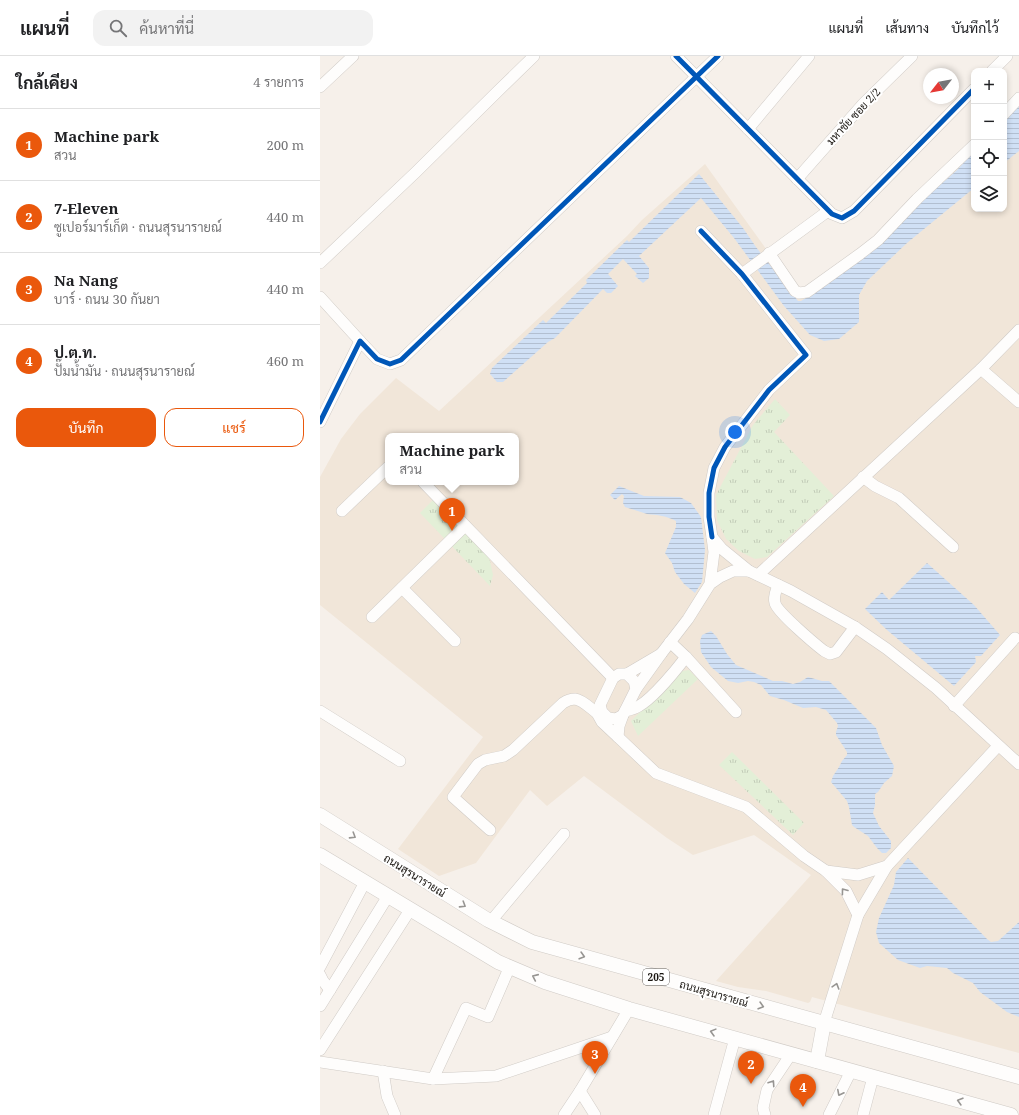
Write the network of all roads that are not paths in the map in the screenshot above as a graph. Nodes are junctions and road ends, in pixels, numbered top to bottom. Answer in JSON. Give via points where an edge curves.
{"nodes":[{"id":1,"x":353,"y":56,"type":"edge"},
{"id":2,"x":534,"y":56,"type":"edge"},
{"id":3,"x":676,"y":56,"type":"edge"},
{"id":4,"x":718,"y":56,"type":"edge"},
{"id":5,"x":810,"y":56,"type":"edge"},
{"id":6,"x":912,"y":56,"type":"edge"},
{"id":7,"x":1007,"y":56,"type":"edge"},
{"id":8,"x":995,"y":68,"type":"edge"},
{"id":9,"x":696,"y":77,"type":"junction"},
{"id":10,"x":320,"y":87,"type":"edge"},
{"id":11,"x":971,"y":92,"type":"edge"},
{"id":12,"x":1019,"y":98,"type":"edge"},
{"id":13,"x":1007,"y":111,"type":"edge"},
{"id":14,"x":748,"y":129,"type":"junction"},
{"id":15,"x":971,"y":148,"type":"edge"},
{"id":16,"x":797,"y":179,"type":"junction"},
{"id":17,"x":828,"y":211,"type":"junction"},
{"id":18,"x":701,"y":231,"type":"dead end"},
{"id":19,"x":769,"y":254,"type":"junction"},
{"id":20,"x":320,"y":263,"type":"edge"},
{"id":21,"x":742,"y":274,"type":"junction"},
{"id":22,"x":321,"y":302,"type":"edge"},
{"id":23,"x":1019,"y":330,"type":"edge"},
{"id":24,"x":360,"y":340,"type":"junction"},
{"id":25,"x":981,"y":369,"type":"junction"},
{"id":26,"x":1019,"y":402,"type":"edge"},
{"id":27,"x":320,"y":422,"type":"edge"},
{"id":28,"x":385,"y":470,"type":"edge"},
{"id":29,"x":863,"y":477,"type":"junction"},
{"id":30,"x":426,"y":485,"type":"edge"},
{"id":31,"x":342,"y":511,"type":"dead end"},
{"id":32,"x":465,"y":526,"type":"junction"},
{"id":33,"x":712,"y":537,"type":"junction"},
{"id":34,"x":953,"y":547,"type":"dead end"},
{"id":35,"x":754,"y":573,"type":"junction"},
{"id":36,"x":710,"y":584,"type":"junction"},
{"id":37,"x":778,"y":585,"type":"junction"},
{"id":38,"x":402,"y":588,"type":"junction"},
{"id":39,"x":372,"y":617,"type":"dead end"},
{"id":40,"x":855,"y":627,"type":"junction"},
{"id":41,"x":1015,"y":638,"type":"dead end"},
{"id":42,"x":455,"y":641,"type":"dead end"},
{"id":43,"x":670,"y":642,"type":"junction"},
{"id":44,"x":660,"y":654,"type":"junction"},
{"id":45,"x":686,"y":657,"type":"junction"},
{"id":46,"x":627,"y":674,"type":"junction"},
{"id":47,"x":613,"y":678,"type":"junction"},
{"id":48,"x":636,"y":689,"type":"junction"},
{"id":49,"x":954,"y":706,"type":"junction"},
{"id":50,"x":599,"y":709,"type":"junction"},
{"id":51,"x":736,"y":712,"type":"dead end"},
{"id":52,"x":624,"y":713,"type":"junction"},
{"id":53,"x":322,"y":716,"type":"edge"},
{"id":54,"x":618,"y":737,"type":"junction"},
{"id":55,"x":998,"y":746,"type":"junction"},
{"id":56,"x":400,"y":761,"type":"dead end"},
{"id":57,"x":1019,"y":764,"type":"edge"},
{"id":58,"x":320,"y":815,"type":"edge"},
{"id":59,"x":490,"y":830,"type":"dead end"},
{"id":60,"x":564,"y":834,"type":"dead end"},
{"id":61,"x":320,"y":855,"type":"edge"},
{"id":62,"x":887,"y":866,"type":"junction"},
{"id":63,"x":826,"y":871,"type":"junction"},
{"id":64,"x":365,"y":882,"type":"junction"},
{"id":65,"x":388,"y":896,"type":"junction"},
{"id":66,"x":410,"y":910,"type":"junction"},
{"id":67,"x":858,"y":915,"type":"junction"},
{"id":68,"x":490,"y":921,"type":"junction"},
{"id":69,"x":510,"y":966,"type":"junction"},
{"id":70,"x":320,"y":967,"type":"edge"},
{"id":71,"x":320,"y":975,"type":"edge"},
{"id":72,"x":330,"y":990,"type":"junction"},
{"id":73,"x":320,"y":1006,"type":"edge"},
{"id":74,"x":629,"y":1009,"type":"junction"},
{"id":75,"x":824,"y":1023,"type":"junction"},
{"id":76,"x":612,"y":1037,"type":"junction"},
{"id":77,"x":734,"y":1038,"type":"junction"},
{"id":78,"x":320,"y":1050,"type":"edge"},
{"id":79,"x":791,"y":1054,"type":"junction"},
{"id":80,"x":817,"y":1061,"type":"junction"},
{"id":81,"x":320,"y":1062,"type":"edge"},
{"id":82,"x":851,"y":1070,"type":"junction"},
{"id":83,"x":383,"y":1071,"type":"junction"},
{"id":84,"x":873,"y":1077,"type":"junction"},
{"id":85,"x":1019,"y":1077,"type":"edge"},
{"id":86,"x":433,"y":1079,"type":"junction"},
{"id":87,"x":580,"y":1091,"type":"junction"},
{"id":88,"x":987,"y":1112,"type":"edge"},
{"id":89,"x":395,"y":1115,"type":"edge"},
{"id":90,"x":564,"y":1115,"type":"edge"},
{"id":91,"x":595,"y":1115,"type":"edge"},
{"id":92,"x":714,"y":1115,"type":"edge"},
{"id":93,"x":765,"y":1115,"type":"edge"},
{"id":94,"x":829,"y":1115,"type":"edge"},
{"id":95,"x":863,"y":1115,"type":"edge"},
{"id":96,"x":1011,"y":1115,"type":"edge"}],
"edges":[{"from":1,"to":10,"type":"street"},
{"from":2,"to":20,"type":"street"},
{"from":3,"to":9,"type":"street"},
{"from":4,"to":9,"type":"street"},
{"from":5,"to":14,"type":"street"},
{"from":6,"to":16,"type":"street","name":"มหาชัย ซอย 2/2","via":[[864,103]]},
{"from":7,"to":8,"type":"street"},
{"from":9,"to":14,"type":"street"},
{"from":9,"to":24,"type":"street","via":[[401,360],[390,364],[377,359]]},
{"from":11,"to":17,"type":"street","via":[[854,211],[842,218]]},
{"from":12,"to":13,"type":"street"},
{"from":14,"to":16,"type":"street"},
{"from":15,"to":19,"type":"street","via":[[878,240],[807,292],[795,291]]},
{"from":16,"to":17,"type":"street"},
{"from":17,"to":19,"type":"street"},
{"from":18,"to":21,"type":"street"},
{"from":19,"to":21,"type":"street"},
{"from":21,"to":33,"type":"street","via":[[806,355],[769,390],[725,447],[714,468],[708,517]]},
{"from":22,"to":24,"type":"street"},
{"from":23,"to":25,"type":"street"},
{"from":24,"to":27,"type":"street"},
{"from":25,"to":26,"type":"street"},
{"from":25,"to":29,"type":"street"},
{"from":28,"to":31,"type":"street"},
{"from":29,"to":34,"type":"street","via":[[899,498]]},
{"from":29,"to":35,"type":"street"},
{"from":30,"to":32,"type":"street"},
{"from":32,"to":38,"type":"street"},
{"from":32,"to":47,"type":"street"},
{"from":33,"to":35,"type":"street","via":[[722,549]]},
{"from":33,"to":36,"type":"street","via":[[714,552]]},
{"from":35,"to":36,"type":"street","via":[[733,572]]},
{"from":35,"to":37,"type":"street"},
{"from":36,"to":43,"type":"street"},
{"from":37,"to":40,"type":"street"},
{"from":37,"to":40,"type":"street","via":[[774,594],[776,606],[824,651],[830,654],[836,652]]},
{"from":38,"to":39,"type":"street"},
{"from":38,"to":42,"type":"street"},
{"from":40,"to":49,"type":"street","via":[[888,649]]},
{"from":41,"to":49,"type":"street"},
{"from":43,"to":44,"type":"street"},
{"from":43,"to":45,"type":"street"},
{"from":44,"to":46,"type":"street"},
{"from":44,"to":48,"type":"street"},
{"from":45,"to":51,"type":"street"},
{"from":45,"to":52,"type":"street","via":[[641,705]]},
{"from":46,"to":47,"type":"street","via":[[619,674]]},
{"from":46,"to":48,"type":"street","via":[[634,681]]},
{"from":47,"to":50,"type":"street"},
{"from":48,"to":52,"type":"street"},
{"from":49,"to":55,"type":"street"},
{"from":50,"to":52,"type":"street","via":[[608,718],[616,719]]},
{"from":50,"to":54,"type":"street","via":[[602,722]]},
{"from":50,"to":59,"type":"street","via":[[570,699],[562,703],[513,750],[504,756],[478,764],[453,797]]},
{"from":52,"to":54,"type":"street","via":[[618,726]]},
{"from":53,"to":56,"type":"street"},
{"from":54,"to":63,"type":"street","via":[[656,773],[746,808]]},
{"from":55,"to":57,"type":"street"},
{"from":55,"to":62,"type":"street"},
{"from":58,"to":68,"type":"main road","name":"ถนนสุรนารายณ์","number":"205","one_way":true},
{"from":60,"to":68,"type":"street"},
{"from":61,"to":64,"type":"main road"},
{"from":62,"to":63,"type":"street","via":[[858,875]]},
{"from":62,"to":67,"type":"street"},
{"from":67,"to":63,"type":"street","one_way":true,"via":[[846,891]]},
{"from":64,"to":65,"type":"main road"},
{"from":64,"to":70,"type":"street"},
{"from":65,"to":66,"type":"main road"},
{"from":65,"to":72,"type":"street"},
{"from":66,"to":69,"type":"main road","via":[[498,962]]},
{"from":66,"to":78,"type":"street"},
{"from":75,"to":67,"type":"street","one_way":true},
{"from":68,"to":75,"type":"main road","name":"ถนนสุรนารายณ์","number":"205","one_way":true,"via":[[532,942]]},
{"from":74,"to":69,"type":"main road","one_way":true,"via":[[545,982]]},
{"from":69,"to":86,"type":"street","via":[[488,1017],[466,1008]]},
{"from":71,"to":72,"type":"street"},
{"from":72,"to":73,"type":"street"},
{"from":74,"to":76,"type":"street"},
{"from":77,"to":74,"type":"main road","one_way":true},
{"from":75,"to":80,"type":"main road"},
{"from":75,"to":85,"type":"main road","name":"ถนนสุรนารายณ์","number":"205"},
{"from":76,"to":86,"type":"street","via":[[496,1076]]},
{"from":76,"to":87,"type":"street"},
{"from":77,"to":79,"type":"main road"},
{"from":77,"to":92,"type":"street"},
{"from":79,"to":80,"type":"main road"},
{"from":93,"to":79,"type":"street","one_way":true,"via":[[763,1108],[767,1090]]},
{"from":80,"to":82,"type":"main road"},
{"from":81,"to":83,"type":"street"},
{"from":82,"to":84,"type":"main road"},
{"from":82,"to":94,"type":"street","one_way":true},
{"from":83,"to":86,"type":"street"},
{"from":83,"to":89,"type":"street","via":[[387,1096]]},
{"from":88,"to":84,"type":"main road","one_way":true},
{"from":84,"to":95,"type":"street"},
{"from":87,"to":90,"type":"street"},
{"from":87,"to":91,"type":"street"},
{"from":88,"to":96,"type":"main road"}]}
